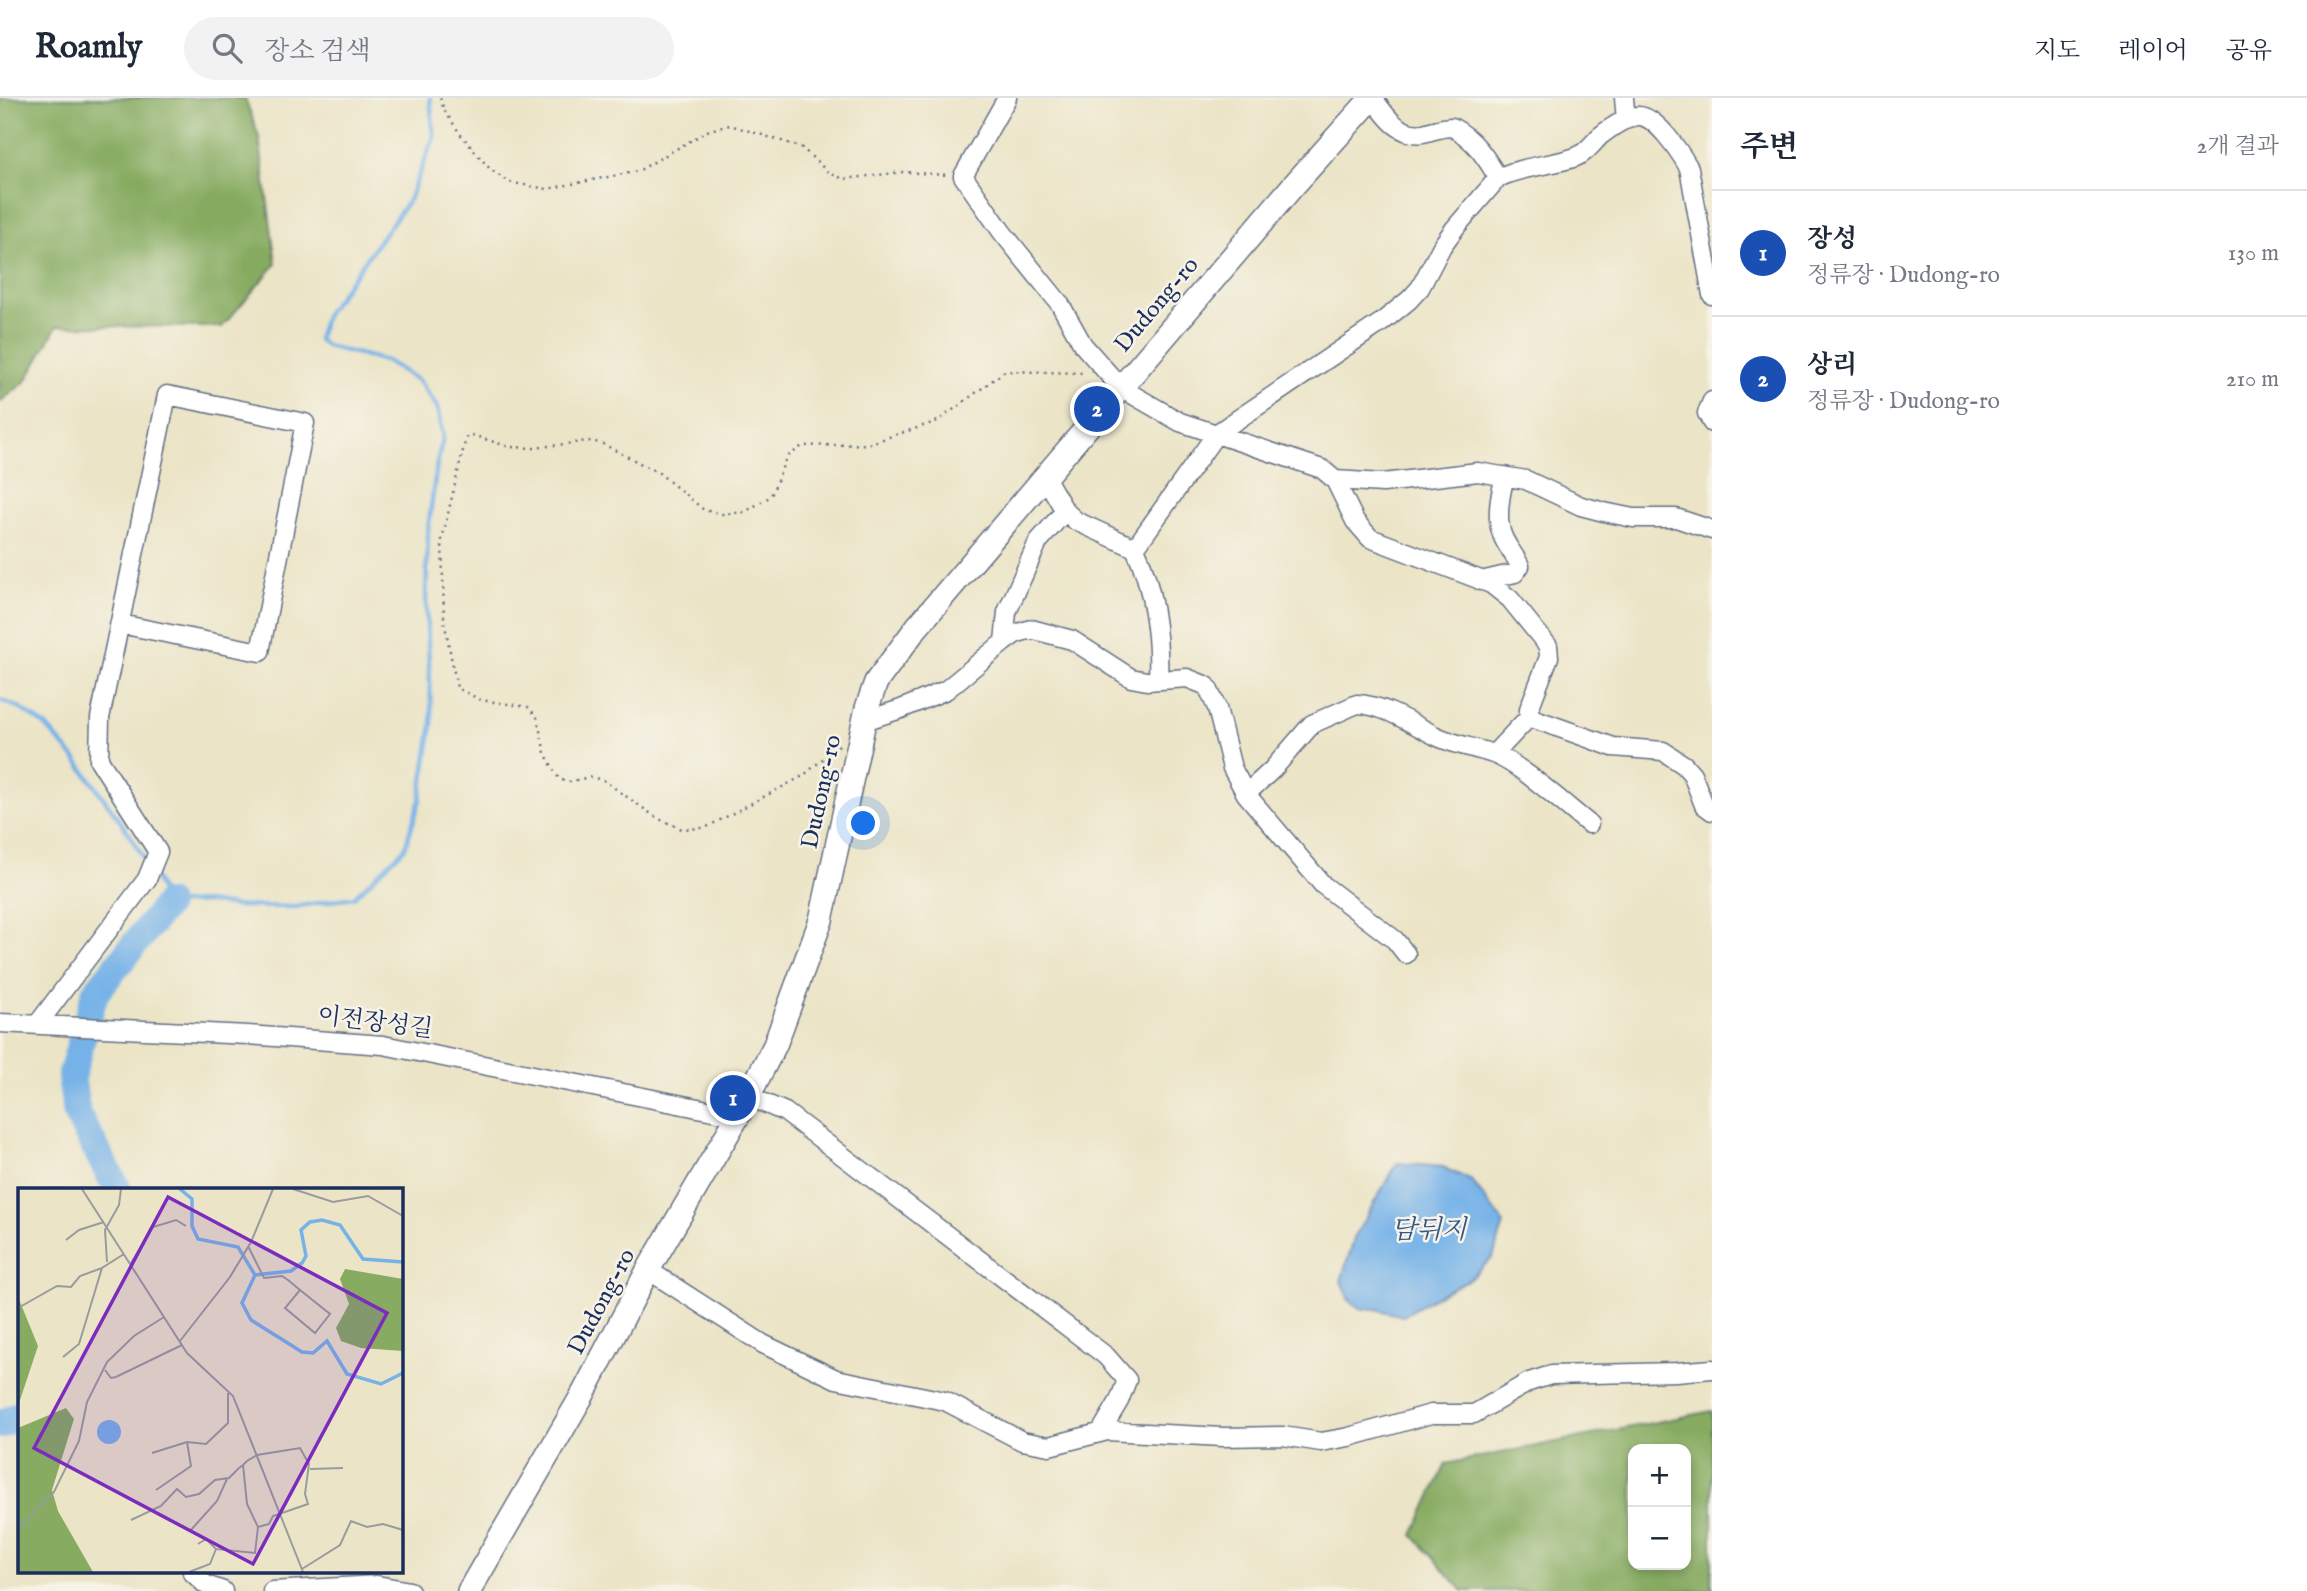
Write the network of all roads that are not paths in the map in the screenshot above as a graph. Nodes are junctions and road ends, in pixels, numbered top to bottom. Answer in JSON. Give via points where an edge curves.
{"nodes":[{"id":1,"x":1007,"y":98,"type":"edge"},
{"id":2,"x":1373,"y":98,"type":"edge"},
{"id":3,"x":1623,"y":98,"type":"edge"},
{"id":4,"x":1626,"y":120,"type":"junction"},
{"id":5,"x":1498,"y":178,"type":"junction"},
{"id":6,"x":1712,"y":295,"type":"edge"},
{"id":7,"x":1121,"y":388,"type":"junction"},
{"id":8,"x":1712,"y":401,"type":"edge"},
{"id":9,"x":1712,"y":423,"type":"edge"},
{"id":10,"x":1216,"y":434,"type":"junction"},
{"id":11,"x":1505,"y":476,"type":"junction"},
{"id":12,"x":1045,"y":477,"type":"junction"},
{"id":13,"x":1335,"y":480,"type":"junction"},
{"id":14,"x":1065,"y":511,"type":"junction"},
{"id":15,"x":1712,"y":530,"type":"edge"},
{"id":16,"x":1135,"y":548,"type":"junction"},
{"id":17,"x":1481,"y":581,"type":"junction"},
{"id":18,"x":120,"y":624,"type":"junction"},
{"id":19,"x":1004,"y":642,"type":"junction"},
{"id":20,"x":1158,"y":680,"type":"junction"},
{"id":21,"x":1529,"y":718,"type":"junction"},
{"id":22,"x":864,"y":721,"type":"junction"},
{"id":23,"x":1494,"y":754,"type":"junction"},
{"id":24,"x":1246,"y":794,"type":"junction"},
{"id":25,"x":1712,"y":811,"type":"edge"},
{"id":26,"x":1589,"y":824,"type":"dead end"},
{"id":27,"x":1406,"y":954,"type":"dead end"},
{"id":28,"x":0,"y":1023,"type":"edge"},
{"id":29,"x":44,"y":1026,"type":"junction"},
{"id":30,"x":743,"y":1106,"type":"junction"},
{"id":31,"x":649,"y":1270,"type":"junction"},
{"id":32,"x":1712,"y":1369,"type":"edge"},
{"id":33,"x":1100,"y":1433,"type":"junction"},
{"id":34,"x":194,"y":1574,"type":"edge"},
{"id":35,"x":223,"y":1591,"type":"edge"},
{"id":36,"x":272,"y":1591,"type":"edge"},
{"id":37,"x":410,"y":1591,"type":"edge"},
{"id":38,"x":469,"y":1591,"type":"edge"}],
"edges":[{"from":1,"to":7,"type":"street","via":[[964,176],[1060,304],[1083,345]]},
{"from":2,"to":5,"type":"street","via":[[1401,130],[1423,133],[1452,127],[1461,131]]},
{"from":2,"to":7,"type":"main road","name":"Dudong-ro"},
{"from":3,"to":4,"type":"street"},
{"from":4,"to":5,"type":"street","via":[[1577,157]]},
{"from":4,"to":6,"type":"street","via":[[1647,118],[1689,168]]},
{"from":5,"to":10,"type":"street","via":[[1455,228],[1409,300]]},
{"from":7,"to":10,"type":"street","via":[[1180,422]]},
{"from":7,"to":12,"type":"main road","name":"Dudong-ro"},
{"from":8,"to":9,"type":"street","via":[[1707,413]]},
{"from":10,"to":13,"type":"street","via":[[1322,469]]},
{"from":10,"to":16,"type":"street"},
{"from":11,"to":13,"type":"street","via":[[1478,472],[1383,483]]},
{"from":11,"to":15,"type":"street","via":[[1526,480],[1581,506],[1633,518],[1676,518]]},
{"from":11,"to":17,"type":"street","via":[[1500,525],[1520,566],[1515,573]]},
{"from":12,"to":14,"type":"street"},
{"from":12,"to":22,"type":"main road","name":"Dudong-ro","via":[[884,671]]},
{"from":13,"to":17,"type":"street","via":[[1355,521],[1370,538]]},
{"from":14,"to":16,"type":"street","via":[[1076,521]]},
{"from":14,"to":19,"type":"street","via":[[1038,542],[1007,612]]},
{"from":16,"to":20,"type":"street","via":[[1144,568],[1160,651]]},
{"from":17,"to":21,"type":"street","via":[[1510,599],[1548,646],[1549,657]]},
{"from":18,"to":18,"type":"street","via":[[167,395],[304,423],[260,652]]},
{"from":18,"to":29,"type":"street","via":[[100,718],[99,760],[159,852],[147,880]]},
{"from":19,"to":20,"type":"street","via":[[1031,629],[1072,640],[1131,678]]},
{"from":19,"to":22,"type":"street","via":[[946,690]]},
{"from":20,"to":24,"type":"street","via":[[1187,678],[1207,686],[1232,768]]},
{"from":21,"to":23,"type":"street"},
{"from":21,"to":25,"type":"street","via":[[1614,747],[1663,751],[1692,774],[1704,805]]},
{"from":22,"to":30,"type":"main road","name":"Dudong-ro","via":[[821,920],[775,1045]]},
{"from":23,"to":24,"type":"street","via":[[1456,744],[1407,720],[1357,704],[1304,730]]},
{"from":23,"to":26,"type":"street"},
{"from":24,"to":27,"type":"street","via":[[1323,885],[1395,940]]},
{"from":28,"to":29,"type":"street","name":"이전장성길"},
{"from":29,"to":30,"type":"street","name":"이전장성길","via":[[383,1045]]},
{"from":30,"to":31,"type":"main road","name":"Dudong-ro"},
{"from":30,"to":33,"type":"street","name":"이전장성길","via":[[785,1112],[1106,1356],[1126,1380]]},
{"from":31,"to":33,"type":"street","via":[[764,1344],[836,1379],[946,1401],[1022,1441],[1049,1446]]},
{"from":31,"to":38,"type":"main road","name":"Dudong-ro"},
{"from":32,"to":33,"type":"street","via":[[1551,1375],[1529,1382],[1474,1414],[1431,1415],[1321,1441],[1283,1436]]},
{"from":34,"to":35,"type":"street"},
{"from":36,"to":37,"type":"street","via":[[377,1585]]}]}
